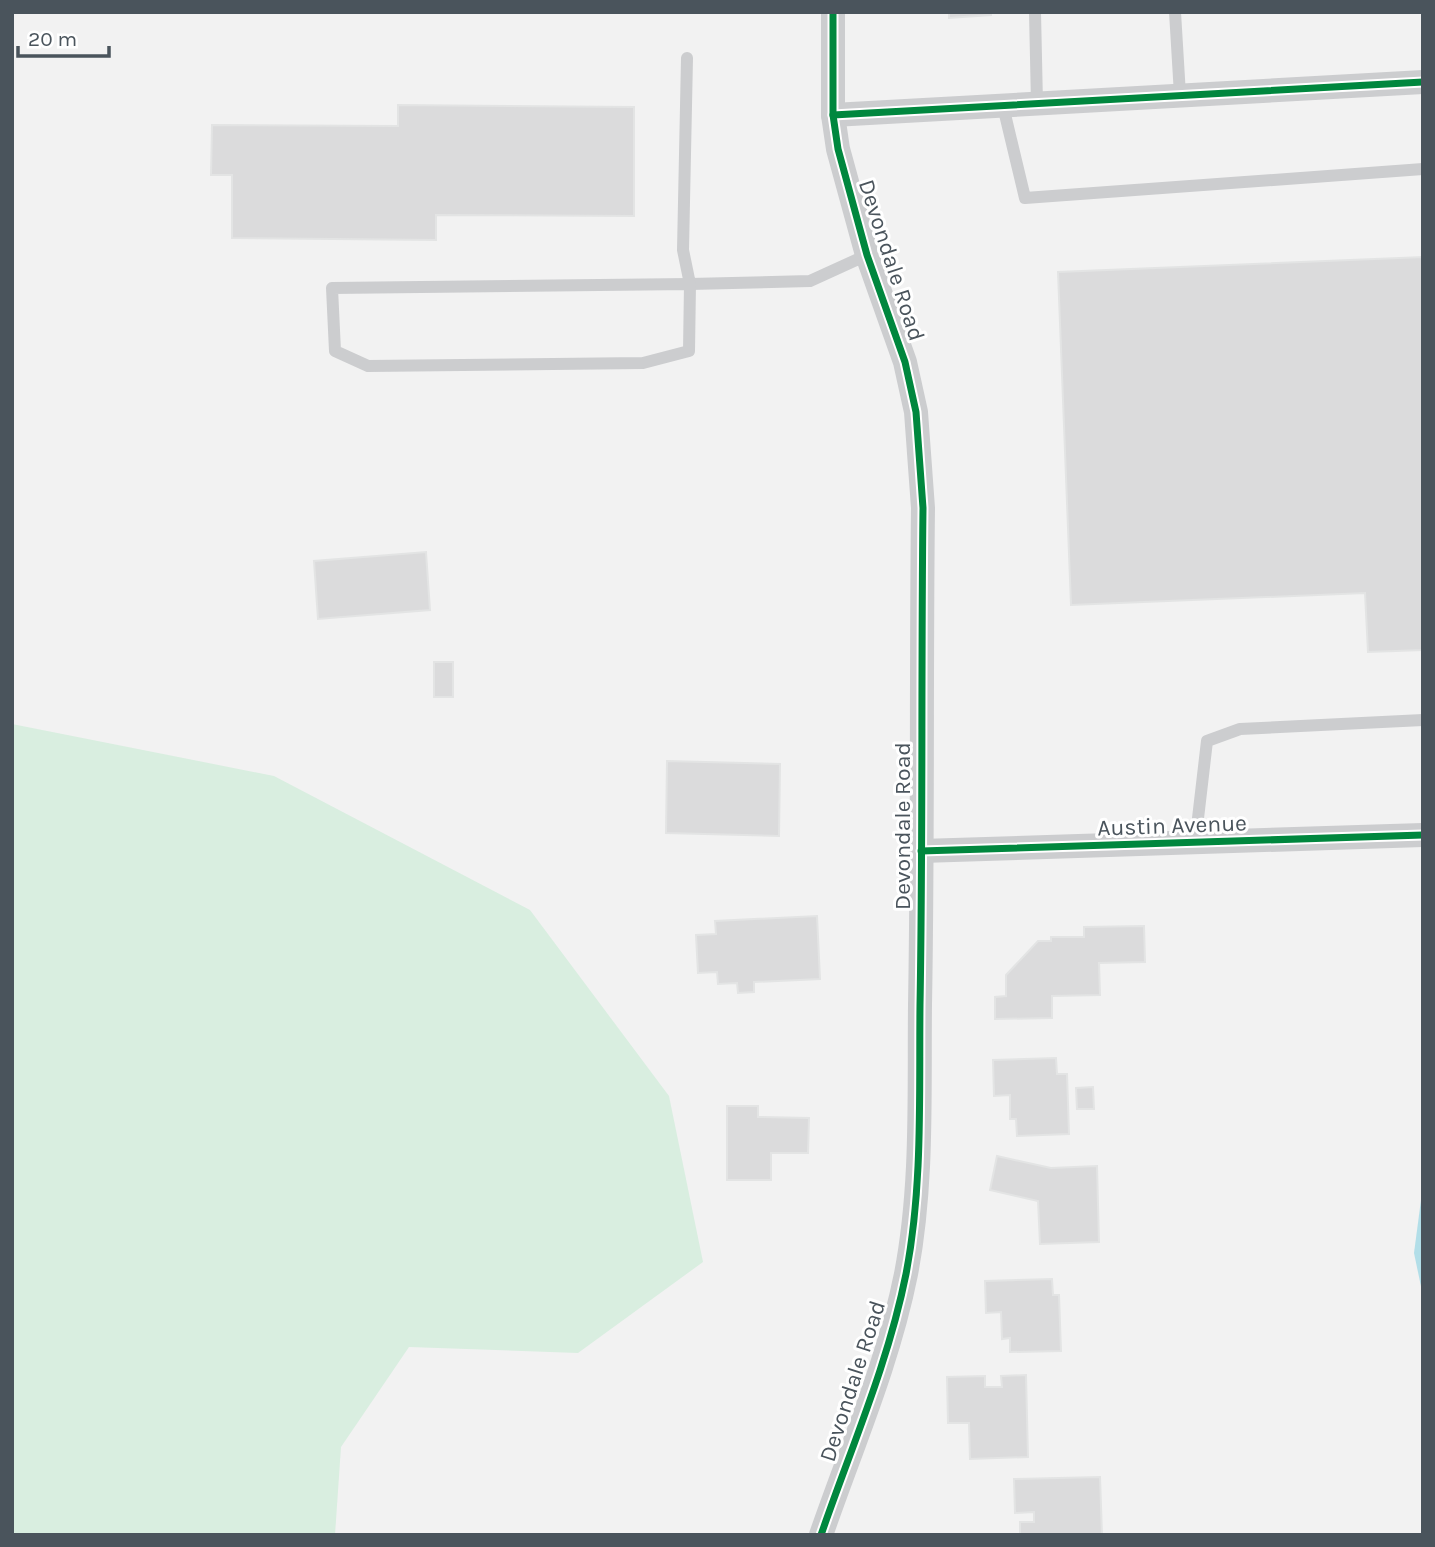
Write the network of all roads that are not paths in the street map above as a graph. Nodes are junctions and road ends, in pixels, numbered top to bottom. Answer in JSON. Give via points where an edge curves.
{"nodes":[{"id":1,"x":832,"y":12,"type":"edge"},
{"id":2,"x":1035,"y":12,"type":"edge"},
{"id":3,"x":1175,"y":12,"type":"edge"},
{"id":4,"x":687,"y":58,"type":"dead end"},
{"id":5,"x":1423,"y":82,"type":"edge"},
{"id":6,"x":1180,"y":95,"type":"junction"},
{"id":7,"x":1037,"y":104,"type":"junction"},
{"id":8,"x":1003,"y":106,"type":"junction"},
{"id":9,"x":833,"y":116,"type":"junction"},
{"id":10,"x":1423,"y":169,"type":"edge"},
{"id":11,"x":867,"y":255,"type":"junction"},
{"id":12,"x":690,"y":284,"type":"junction"},
{"id":13,"x":1423,"y":720,"type":"edge"},
{"id":14,"x":1423,"y":835,"type":"edge"},
{"id":15,"x":1195,"y":844,"type":"junction"},
{"id":16,"x":922,"y":852,"type":"junction"},
{"id":17,"x":821,"y":1535,"type":"edge"}],
"edges":[{"from":1,"to":9,"type":"street","name":"Devondale Road"},
{"from":2,"to":7,"type":"lane"},
{"from":3,"to":6,"type":"lane"},
{"from":4,"to":12,"type":"lane","via":[[683,250]]},
{"from":5,"to":6,"type":"street"},
{"from":6,"to":7,"type":"street"},
{"from":7,"to":8,"type":"street"},
{"from":8,"to":9,"type":"street"},
{"from":8,"to":10,"type":"lane","via":[[1025,198]]},
{"from":9,"to":11,"type":"street","name":"Devondale Road","via":[[847,188]]},
{"from":11,"to":12,"type":"lane","via":[[810,281]]},
{"from":11,"to":16,"type":"street","name":"Devondale Road","via":[[905,362],[921,463]]},
{"from":12,"to":12,"type":"lane","via":[[689,351],[643,363],[368,366],[335,351],[332,288]]},
{"from":13,"to":15,"type":"lane","via":[[1240,729],[1208,741]]},
{"from":14,"to":15,"type":"street","name":"Austin Avenue"},
{"from":15,"to":16,"type":"street","name":"Austin Avenue"},
{"from":16,"to":17,"type":"street","name":"Devondale Road","via":[[919,1099],[906,1274],[890,1339]]}]}
